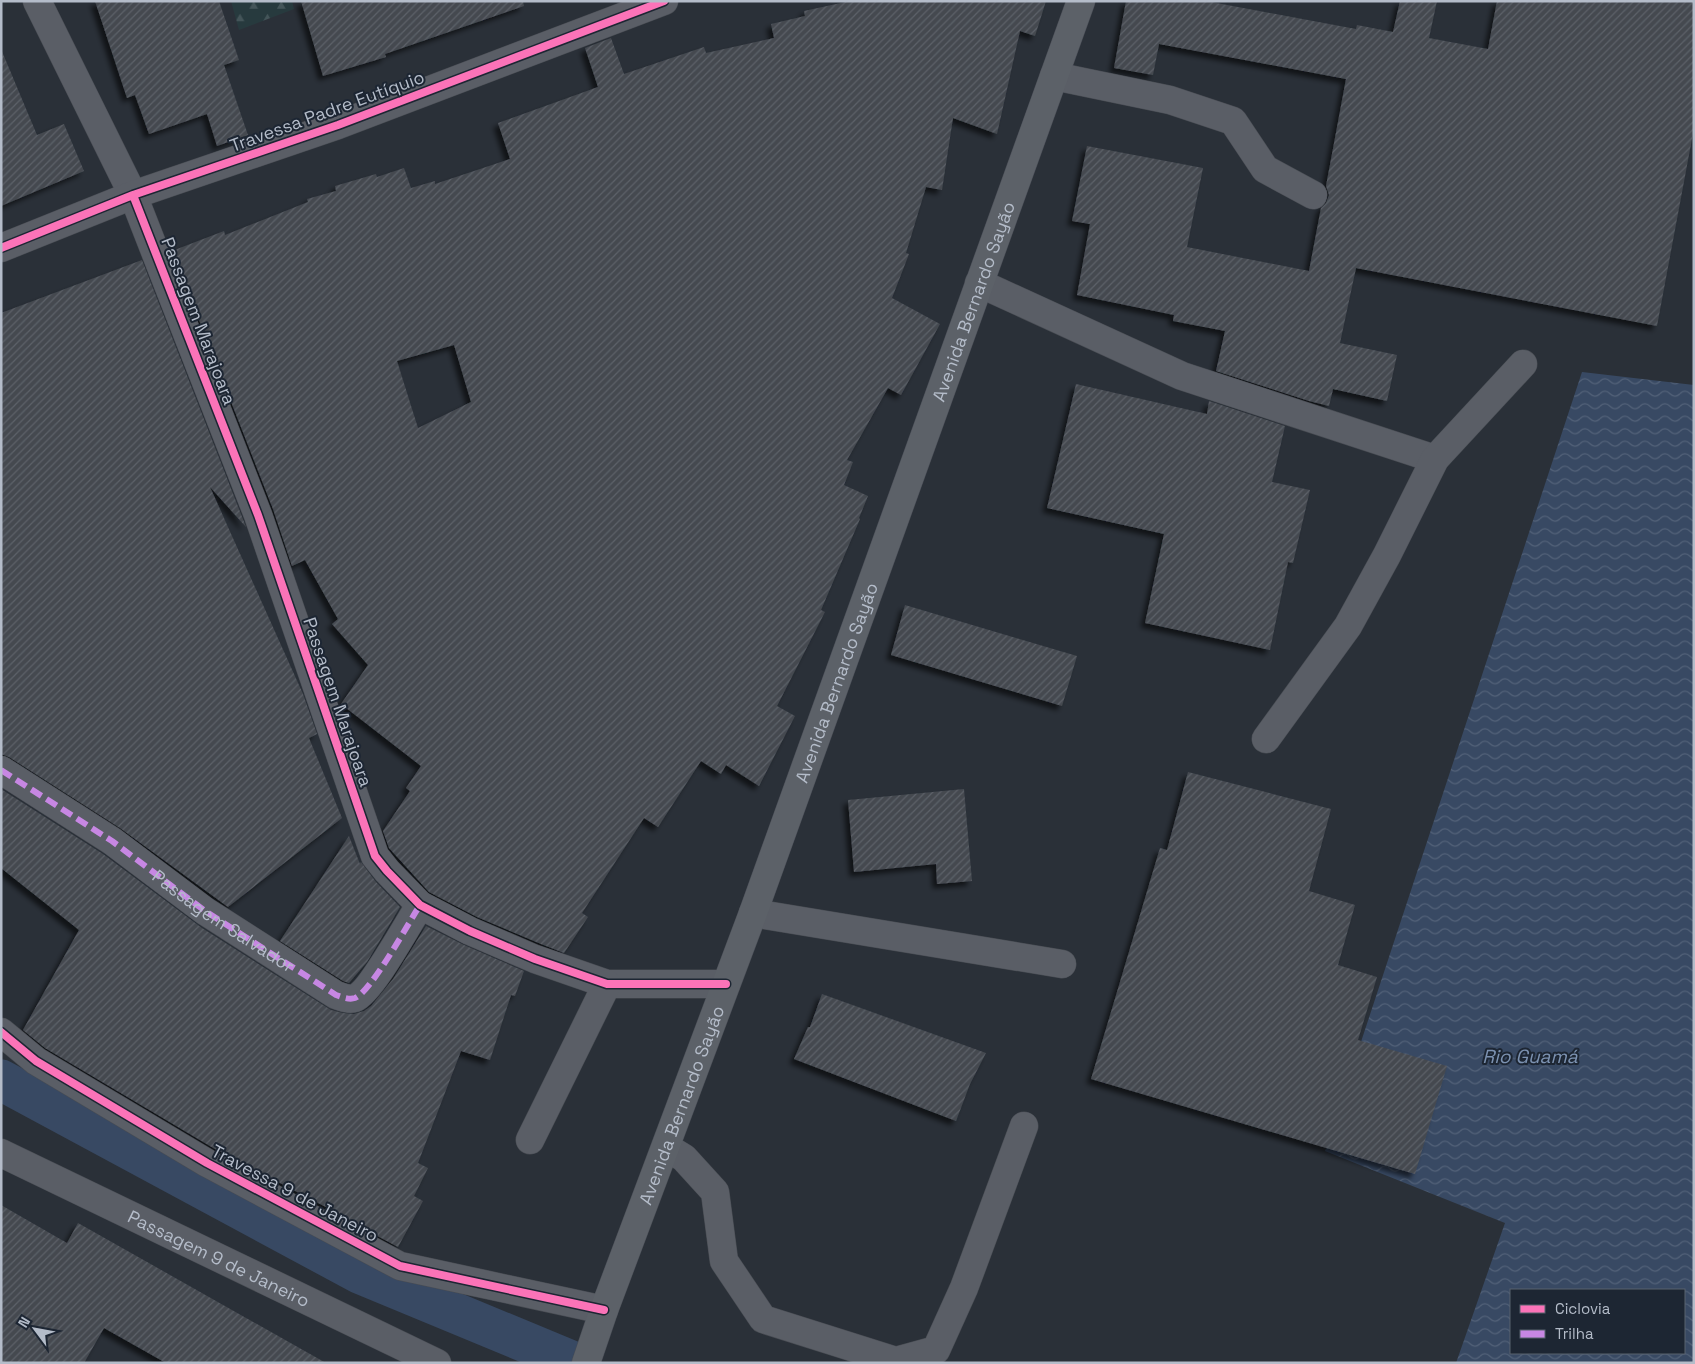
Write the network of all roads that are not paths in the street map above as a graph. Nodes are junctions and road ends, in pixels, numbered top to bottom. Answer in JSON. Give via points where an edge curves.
{"nodes":[{"id":1,"x":37,"y":1,"type":"edge"},
{"id":2,"x":664,"y":1,"type":"edge"},
{"id":3,"x":1081,"y":1,"type":"edge"},
{"id":4,"x":1054,"y":76,"type":"junction"},
{"id":5,"x":133,"y":195,"type":"junction"},
{"id":6,"x":1313,"y":195,"type":"dead end"},
{"id":7,"x":1,"y":248,"type":"edge"},
{"id":8,"x":979,"y":283,"type":"junction"},
{"id":9,"x":1523,"y":364,"type":"dead end"},
{"id":10,"x":1435,"y":460,"type":"junction"},
{"id":11,"x":1266,"y":739,"type":"dead end"},
{"id":12,"x":1,"y":770,"type":"edge"},
{"id":13,"x":420,"y":905,"type":"junction"},
{"id":14,"x":753,"y":913,"type":"junction"},
{"id":15,"x":1062,"y":964,"type":"dead end"},
{"id":16,"x":607,"y":984,"type":"junction"},
{"id":17,"x":726,"y":984,"type":"junction"},
{"id":18,"x":1,"y":1032,"type":"edge"},
{"id":19,"x":1024,"y":1126,"type":"dead end"},
{"id":20,"x":530,"y":1140,"type":"dead end"},
{"id":21,"x":666,"y":1147,"type":"junction"},
{"id":22,"x":1,"y":1153,"type":"edge"},
{"id":23,"x":604,"y":1310,"type":"junction"},
{"id":24,"x":437,"y":1363,"type":"edge"},
{"id":25,"x":586,"y":1363,"type":"edge"}],
"edges":[{"from":1,"to":5,"type":"street","name":"Passagem Marajoara"},
{"from":2,"to":5,"type":"street","name":"Travessa Padre Eutíquio","via":[[338,125]]},
{"from":3,"to":4,"type":"main road","name":"Avenida Bernardo Sayão"},
{"from":4,"to":6,"type":"street","via":[[1170,100],[1233,121],[1266,169]]},
{"from":4,"to":8,"type":"main road","name":"Avenida Bernardo Sayão"},
{"from":5,"to":7,"type":"street","name":"Travessa Padre Eutíquio"},
{"from":5,"to":13,"type":"street","name":"Passagem Marajoara","via":[[258,515],[375,856]]},
{"from":8,"to":10,"type":"street","via":[[1182,376]]},
{"from":8,"to":14,"type":"main road","name":"Avenida Bernardo Sayão"},
{"from":9,"to":10,"type":"street"},
{"from":10,"to":11,"type":"street","via":[[1348,626]]},
{"from":12,"to":13,"type":"street","name":"Passagem Salvador","via":[[112,841],[205,911],[336,996],[349,999],[362,993]]},
{"from":13,"to":16,"type":"street","name":"Passagem Marajoara","via":[[535,959]]},
{"from":14,"to":15,"type":"street"},
{"from":14,"to":17,"type":"main road","name":"Avenida Bernardo Sayão"},
{"from":16,"to":17,"type":"street","name":"Passagem Marajoara"},
{"from":16,"to":20,"type":"street"},
{"from":17,"to":21,"type":"main road","name":"Avenida Bernardo Sayão"},
{"from":18,"to":23,"type":"street","name":"Travessa 9 de Janeiro","via":[[36,1061],[207,1163],[400,1266]]},
{"from":19,"to":21,"type":"street","via":[[964,1288],[936,1350],[896,1361],[763,1319],[724,1261],[715,1192],[684,1158]]},
{"from":21,"to":23,"type":"main road","name":"Avenida Bernardo Sayão"},
{"from":22,"to":24,"type":"street","name":"Passagem 9 de Janeiro"},
{"from":23,"to":25,"type":"main road","name":"Avenida Bernardo Sayão"}]}
